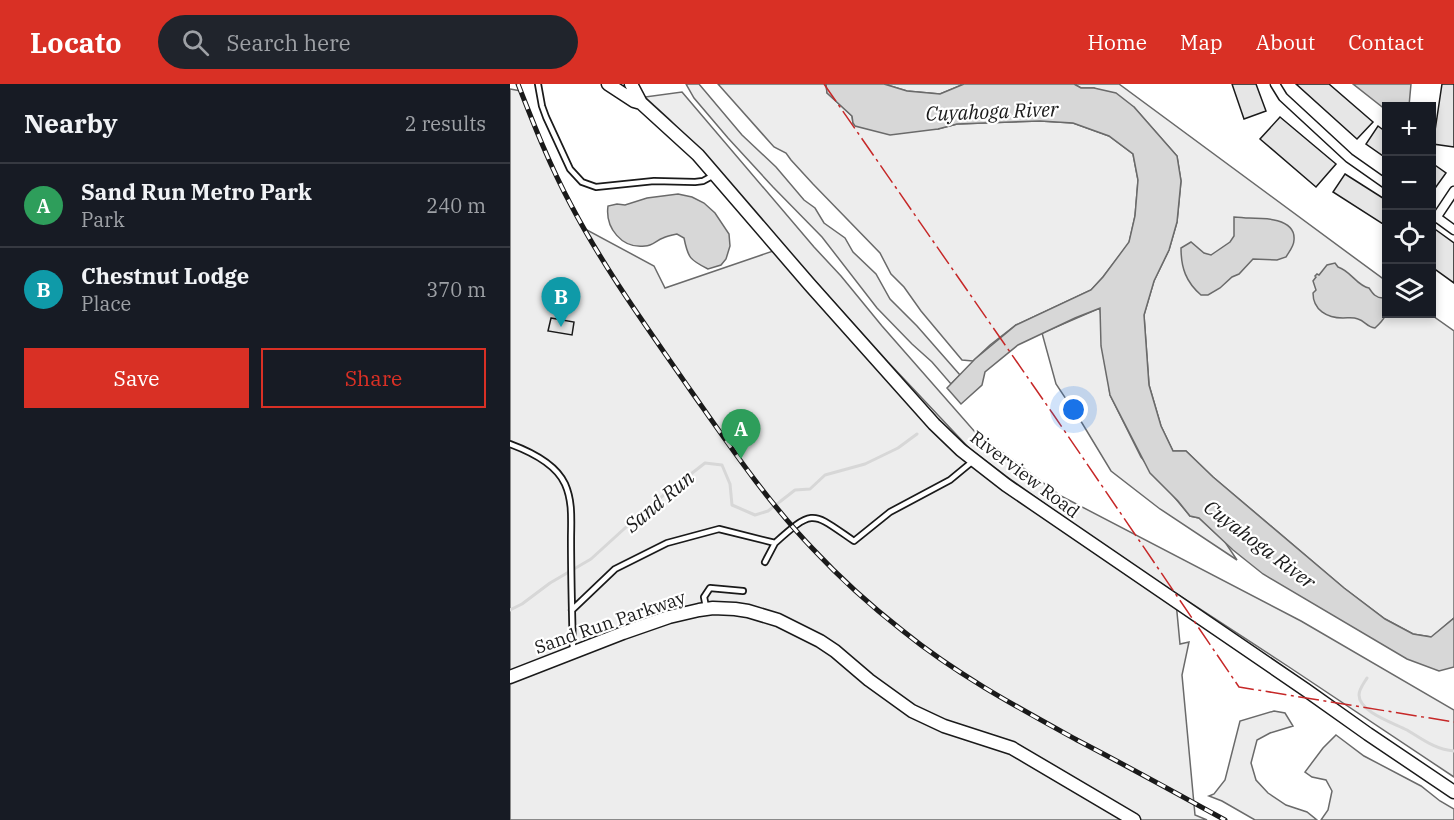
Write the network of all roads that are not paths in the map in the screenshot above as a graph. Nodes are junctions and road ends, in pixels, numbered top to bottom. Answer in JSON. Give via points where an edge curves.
{"nodes":[{"id":1,"x":538,"y":84,"type":"edge"},
{"id":2,"x":608,"y":84,"type":"edge"},
{"id":3,"x":631,"y":84,"type":"edge"},
{"id":4,"x":1275,"y":84,"type":"edge"},
{"id":5,"x":641,"y":103,"type":"junction"},
{"id":6,"x":715,"y":175,"type":"junction"},
{"id":7,"x":1382,"y":181,"type":"edge"},
{"id":8,"x":1454,"y":190,"type":"edge"},
{"id":9,"x":1436,"y":213,"type":"edge"},
{"id":10,"x":1436,"y":217,"type":"edge"},
{"id":11,"x":1454,"y":230,"type":"edge"},
{"id":12,"x":510,"y":444,"type":"edge"},
{"id":13,"x":974,"y":460,"type":"junction"},
{"id":14,"x":775,"y":543,"type":"junction"},
{"id":15,"x":765,"y":562,"type":"dead end"},
{"id":16,"x":743,"y":591,"type":"dead end"},
{"id":17,"x":706,"y":609,"type":"junction"},
{"id":18,"x":572,"y":610,"type":"junction"},
{"id":19,"x":573,"y":653,"type":"junction"},
{"id":20,"x":510,"y":677,"type":"edge"},
{"id":21,"x":1454,"y":792,"type":"edge"},
{"id":22,"x":1134,"y":820,"type":"edge"}],
"edges":[{"from":1,"to":6,"type":"lane","via":[[546,117],[570,169],[582,182],[597,187],[654,181],[695,182]]},
{"from":2,"to":5,"type":"main road","name":"Riverview Road"},
{"from":3,"to":5,"type":"main road","name":"Riverview Road"},
{"from":4,"to":7,"type":"street","via":[[1283,97],[1332,143]]},
{"from":5,"to":6,"type":"main road","name":"Riverview Road"},
{"from":6,"to":13,"type":"main road","name":"Riverview Road","via":[[934,424]]},
{"from":8,"to":9,"type":"street"},
{"from":10,"to":11,"type":"street"},
{"from":12,"to":18,"type":"lane","via":[[544,461],[565,483],[572,519]]},
{"from":13,"to":14,"type":"lane","via":[[950,480],[890,512],[854,541],[820,518],[806,518]]},
{"from":13,"to":21,"type":"main road","name":"Riverview Road"},
{"from":14,"to":15,"type":"lane"},
{"from":14,"to":18,"type":"lane","via":[[719,529],[667,543],[615,569]]},
{"from":16,"to":17,"type":"lane","via":[[710,588],[705,597]]},
{"from":17,"to":19,"type":"main road","name":"Sand Run Parkway","via":[[647,624]]},
{"from":17,"to":22,"type":"main road","name":"Sand Run Parkway","via":[[748,611],[807,633],[912,711],[1012,748]]},
{"from":18,"to":19,"type":"lane"},
{"from":19,"to":20,"type":"main road","name":"Sand Run Parkway"}]}
